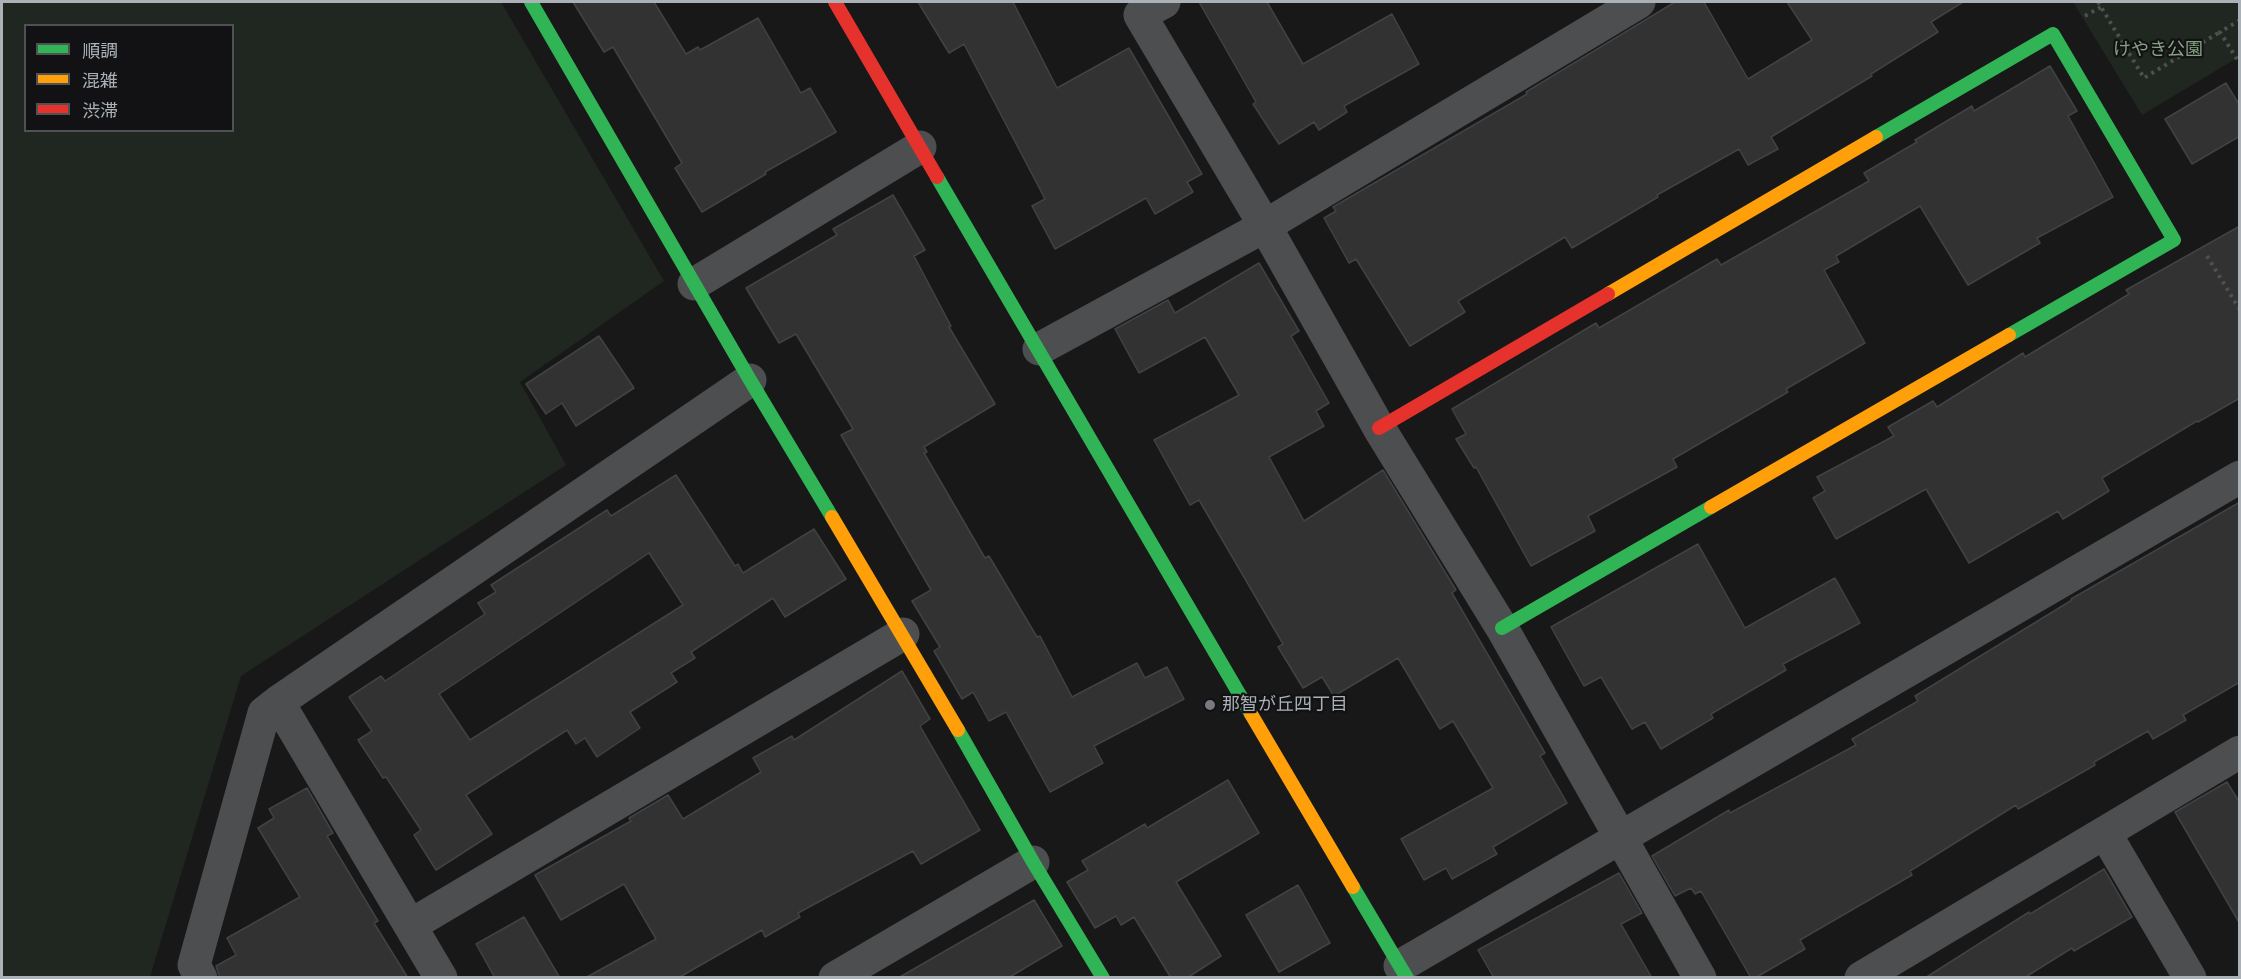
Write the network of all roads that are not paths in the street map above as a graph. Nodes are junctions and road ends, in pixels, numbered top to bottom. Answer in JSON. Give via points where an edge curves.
{"nodes":[{"id":1,"x":531,"y":2,"type":"edge"},
{"id":2,"x":835,"y":2,"type":"edge"},
{"id":3,"x":1164,"y":2,"type":"edge"},
{"id":4,"x":1639,"y":2,"type":"edge"},
{"id":5,"x":920,"y":147,"type":"junction"},
{"id":6,"x":1265,"y":226,"type":"junction"},
{"id":7,"x":694,"y":284,"type":"junction"},
{"id":8,"x":1039,"y":349,"type":"junction"},
{"id":9,"x":750,"y":380,"type":"junction"},
{"id":10,"x":1379,"y":428,"type":"junction"},
{"id":11,"x":2240,"y":477,"type":"edge"},
{"id":12,"x":1502,"y":628,"type":"junction"},
{"id":13,"x":903,"y":634,"type":"junction"},
{"id":14,"x":278,"y":702,"type":"junction"},
{"id":15,"x":2240,"y":752,"type":"edge"},
{"id":16,"x":2105,"y":833,"type":"junction"},
{"id":17,"x":1620,"y":839,"type":"junction"},
{"id":18,"x":1033,"y":862,"type":"junction"},
{"id":19,"x":411,"y":925,"type":"junction"},
{"id":20,"x":1403,"y":972,"type":"edge"},
{"id":21,"x":201,"y":978,"type":"edge"},
{"id":22,"x":441,"y":978,"type":"edge"},
{"id":23,"x":835,"y":978,"type":"edge"},
{"id":24,"x":1103,"y":978,"type":"edge"},
{"id":25,"x":1700,"y":978,"type":"edge"},
{"id":26,"x":1861,"y":978,"type":"edge"},
{"id":27,"x":2190,"y":978,"type":"edge"}],
"edges":[{"from":1,"to":7,"type":"street"},
{"from":2,"to":5,"type":"street"},
{"from":3,"to":6,"type":"street","via":[[1140,15]]},
{"from":4,"to":6,"type":"street"},
{"from":5,"to":7,"type":"street"},
{"from":5,"to":8,"type":"street"},
{"from":6,"to":8,"type":"street"},
{"from":6,"to":10,"type":"street"},
{"from":7,"to":9,"type":"street"},
{"from":8,"to":20,"type":"street"},
{"from":9,"to":13,"type":"street"},
{"from":9,"to":14,"type":"street"},
{"from":10,"to":12,"type":"street"},
{"from":10,"to":12,"type":"street","via":[[2053,34],[2174,240]]},
{"from":11,"to":17,"type":"street"},
{"from":12,"to":17,"type":"street"},
{"from":13,"to":18,"type":"street"},
{"from":13,"to":19,"type":"street"},
{"from":14,"to":19,"type":"street"},
{"from":14,"to":21,"type":"street","via":[[264,713],[194,965]]},
{"from":15,"to":16,"type":"street"},
{"from":16,"to":26,"type":"street"},
{"from":16,"to":27,"type":"street"},
{"from":17,"to":20,"type":"street"},
{"from":17,"to":25,"type":"street"},
{"from":18,"to":23,"type":"street"},
{"from":18,"to":24,"type":"street"},
{"from":19,"to":22,"type":"street"}]}
